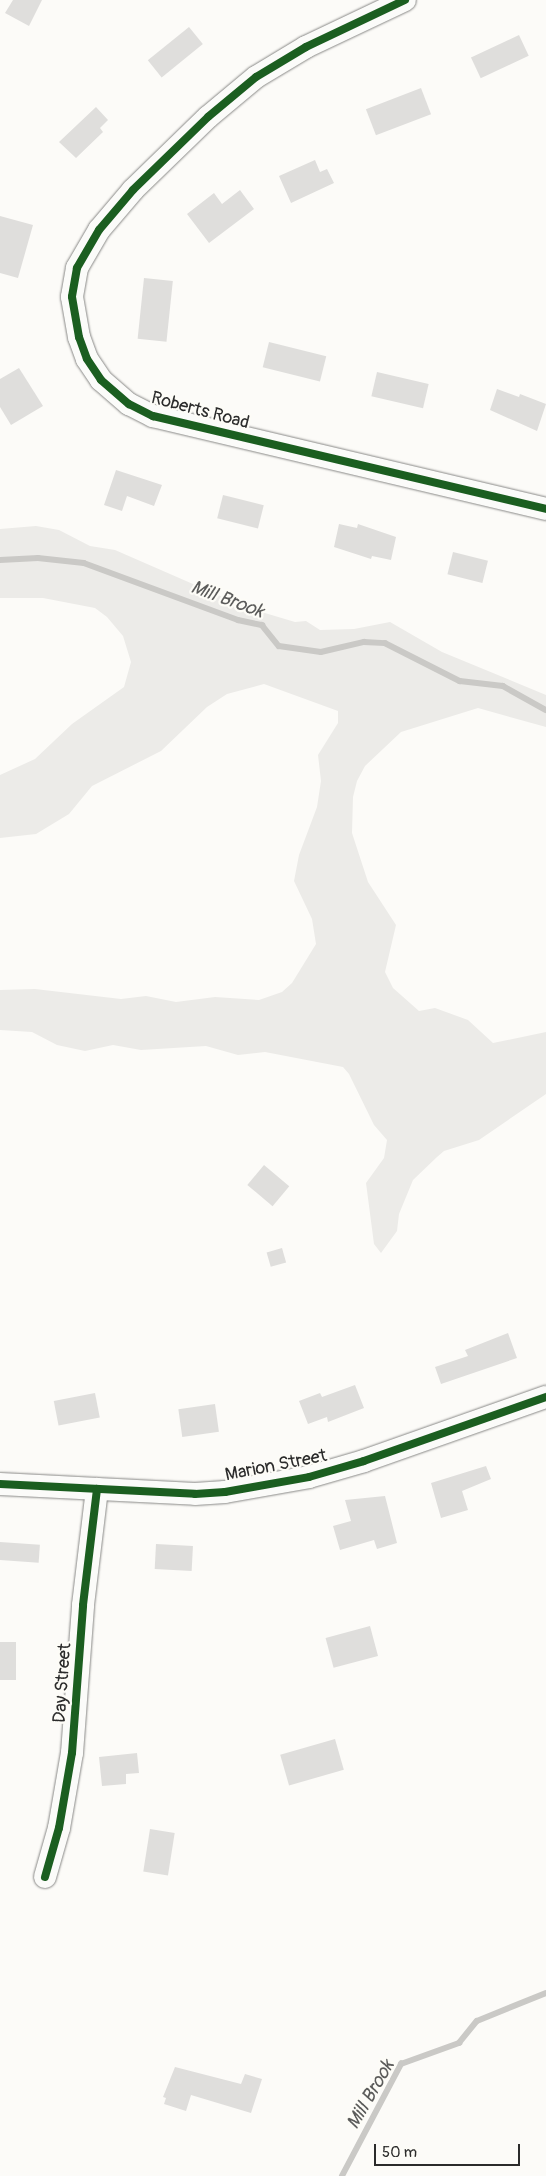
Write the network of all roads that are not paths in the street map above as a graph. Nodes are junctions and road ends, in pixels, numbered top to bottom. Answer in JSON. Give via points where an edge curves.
{"nodes":[{"id":1,"x":405,"y":0,"type":"edge"},
{"id":2,"x":546,"y":509,"type":"edge"},
{"id":3,"x":546,"y":1397,"type":"edge"},
{"id":4,"x":0,"y":1484,"type":"edge"},
{"id":5,"x":97,"y":1489,"type":"junction"},
{"id":6,"x":45,"y":1877,"type":"dead end"}],
"edges":[{"from":1,"to":2,"type":"street","name":"Roberts Road","via":[[336,31],[278,63],[232,96],[166,156],[110,216],[83,256],[73,288],[78,332],[87,359],[101,380],[129,404],[153,416]]},
{"from":3,"to":5,"type":"street","name":"Marion Street","via":[[309,1478],[211,1493]]},
{"from":4,"to":5,"type":"street","name":"Marion Street"},
{"from":5,"to":6,"type":"street","name":"Day Street","via":[[83,1605],[72,1753],[59,1828]]}]}
